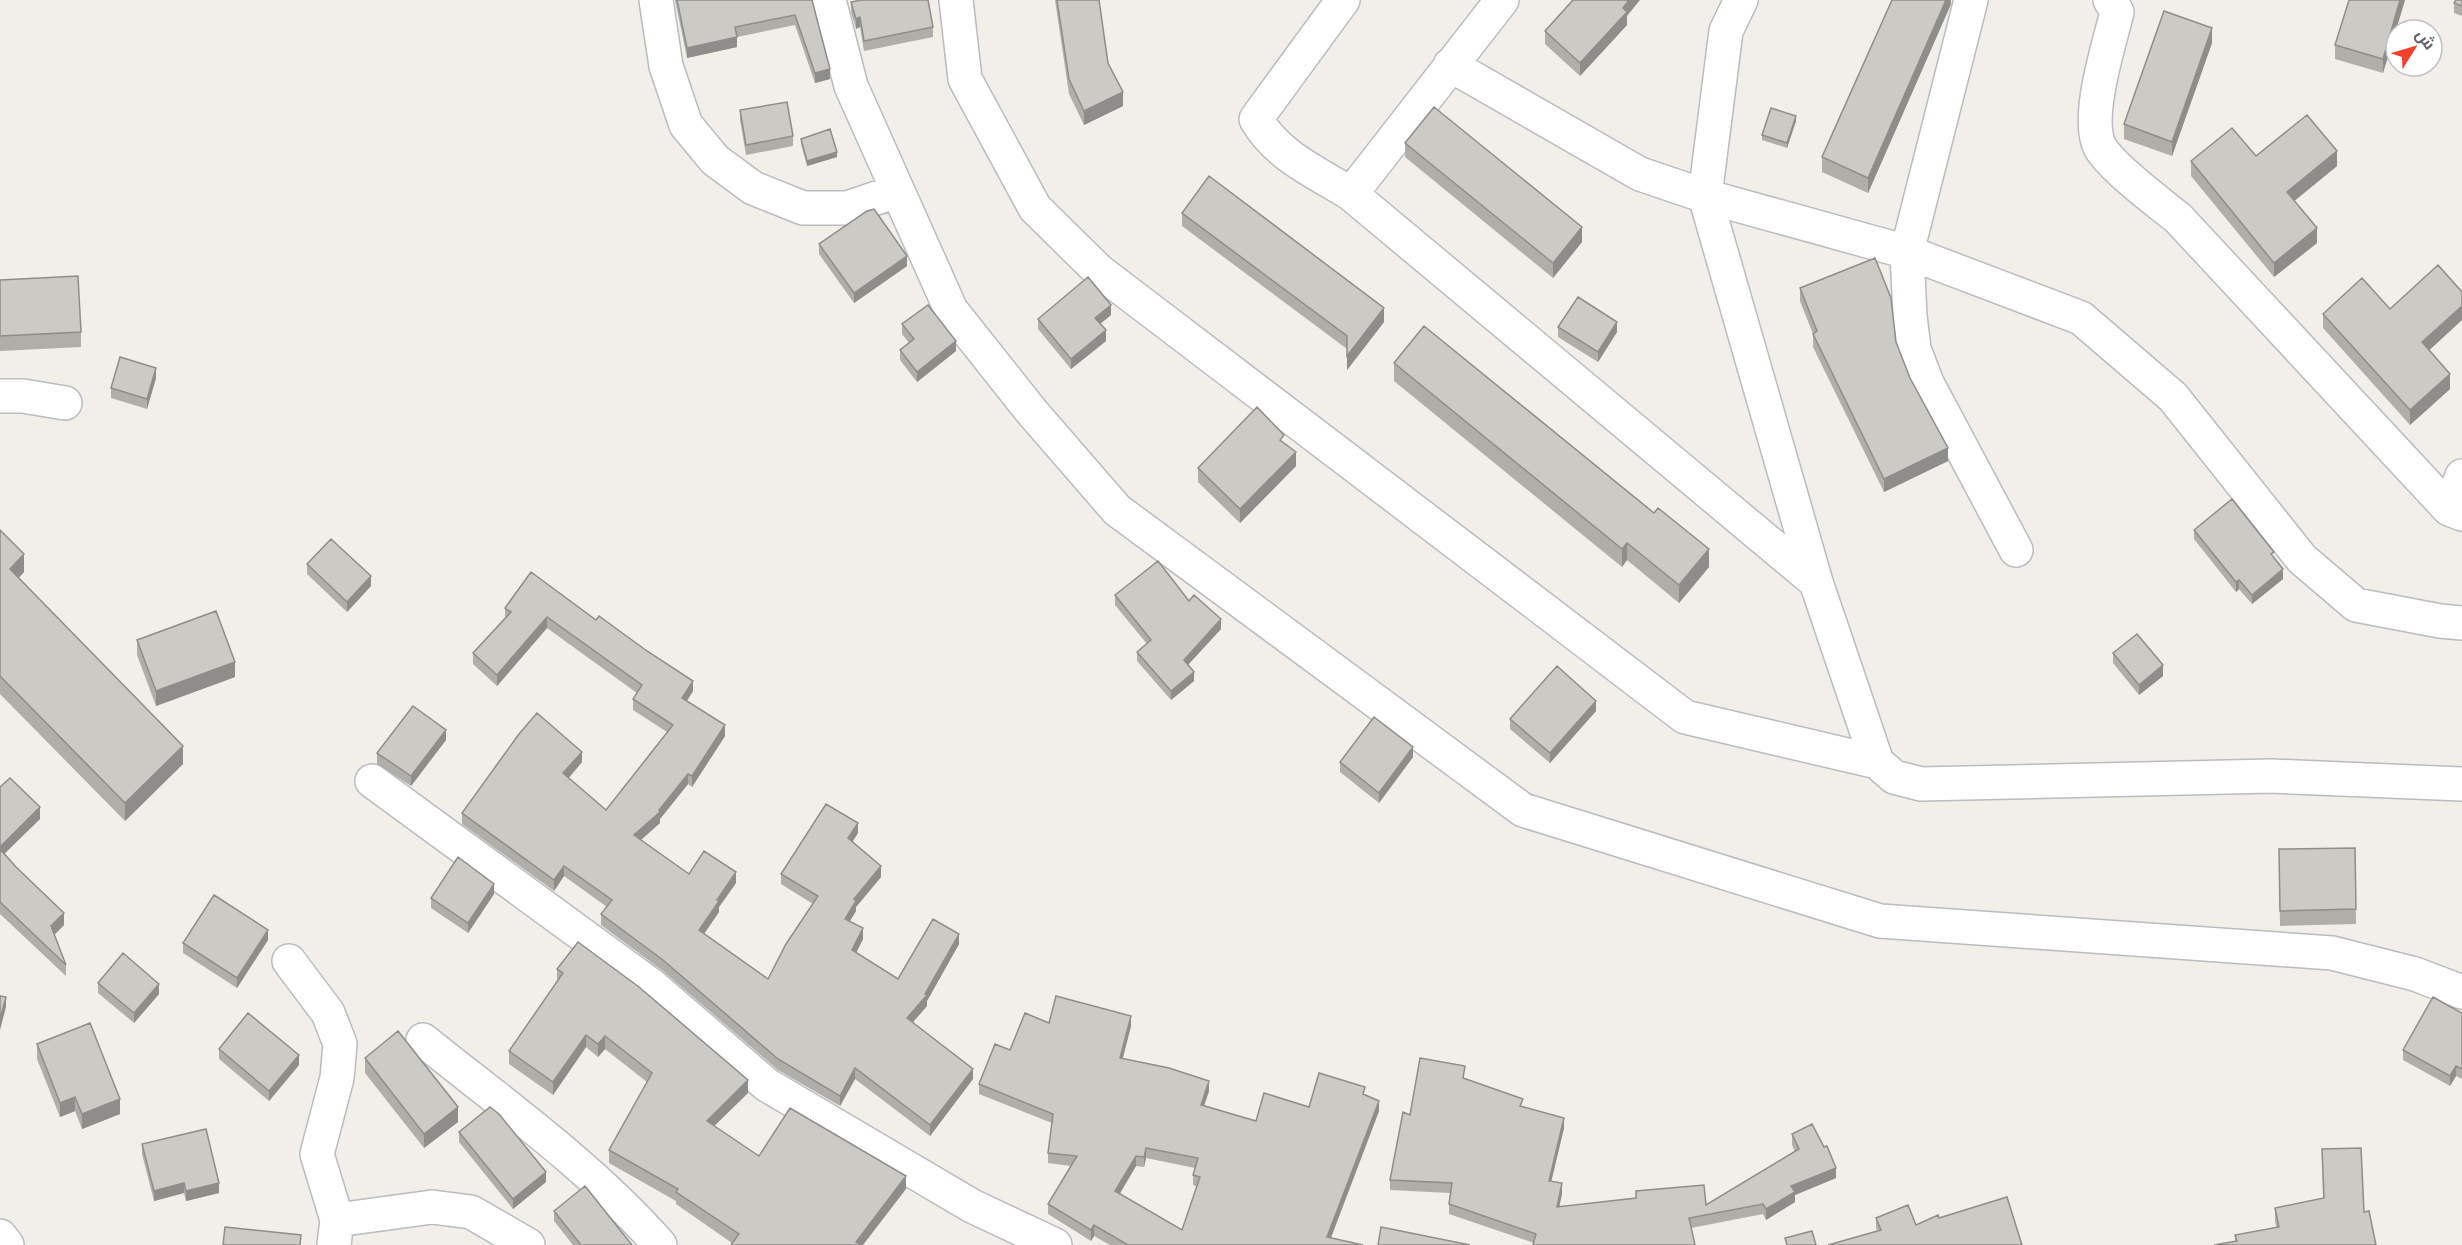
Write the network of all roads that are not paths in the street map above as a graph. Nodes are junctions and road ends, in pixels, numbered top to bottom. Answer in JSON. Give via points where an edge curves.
{"nodes":[{"id":1,"x":656,"y":0,"type":"edge"},
{"id":2,"x":829,"y":0,"type":"edge"},
{"id":3,"x":956,"y":0,"type":"edge"},
{"id":4,"x":1343,"y":0,"type":"edge"},
{"id":5,"x":1502,"y":0,"type":"edge"},
{"id":6,"x":1741,"y":0,"type":"edge"},
{"id":7,"x":1971,"y":0,"type":"edge"},
{"id":8,"x":2110,"y":0,"type":"edge"},
{"id":9,"x":1450,"y":65,"type":"junction"},
{"id":10,"x":897,"y":191,"type":"junction"},
{"id":11,"x":1351,"y":194,"type":"junction"},
{"id":12,"x":1705,"y":196,"type":"junction"},
{"id":13,"x":1907,"y":252,"type":"junction"},
{"id":14,"x":0,"y":396,"type":"edge"},
{"id":15,"x":65,"y":403,"type":"dead end"},
{"id":16,"x":2458,"y":496,"type":"edge"},
{"id":17,"x":2016,"y":550,"type":"dead end"},
{"id":18,"x":1816,"y":582,"type":"junction"},
{"id":19,"x":2462,"y":623,"type":"edge"},
{"id":20,"x":1877,"y":762,"type":"junction"},
{"id":21,"x":372,"y":781,"type":"dead end"},
{"id":22,"x":2462,"y":784,"type":"edge"},
{"id":23,"x":289,"y":962,"type":"dead end"},
{"id":24,"x":2462,"y":992,"type":"edge"},
{"id":25,"x":423,"y":1040,"type":"dead end"},
{"id":26,"x":336,"y":1232,"type":"edge"},
{"id":27,"x":0,"y":1236,"type":"edge"},
{"id":28,"x":8,"y":1245,"type":"edge"},
{"id":29,"x":528,"y":1245,"type":"edge"},
{"id":30,"x":660,"y":1245,"type":"edge"},
{"id":31,"x":1055,"y":1245,"type":"edge"}],
"edges":[{"from":1,"to":10,"type":"street","via":[[666,66],[686,125],[715,160],[753,188],[802,208],[847,208]]},
{"from":2,"to":10,"type":"street","via":[[850,86]]},
{"from":3,"to":20,"type":"street","via":[[965,79],[1035,208],[1100,271],[1685,717]]},
{"from":4,"to":11,"type":"street","via":[[1256,119],[1266,137],[1284,153]]},
{"from":5,"to":9,"type":"street"},
{"from":6,"to":12,"type":"street","via":[[1726,31]]},
{"from":7,"to":13,"type":"street"},
{"from":8,"to":16,"type":"street","via":[[2116,12],[2095,110],[2094,130],[2100,148],[2178,218]]},
{"from":9,"to":11,"type":"street"},
{"from":9,"to":12,"type":"street","via":[[1640,174]]},
{"from":10,"to":24,"type":"street","via":[[951,310],[1117,510],[1523,810],[1880,921],[2332,953],[2415,974]]},
{"from":11,"to":18,"type":"street"},
{"from":12,"to":13,"type":"street"},
{"from":12,"to":18,"type":"street"},
{"from":13,"to":17,"type":"street","via":[[1914,349],[1927,383]]},
{"from":13,"to":19,"type":"street","via":[[2081,318],[2173,397],[2302,559],[2356,606]]},
{"from":14,"to":15,"type":"street"},
{"from":18,"to":20,"type":"street"},
{"from":20,"to":22,"type":"street","via":[[1894,777],[1921,784],[2271,776]]},
{"from":21,"to":31,"type":"street","via":[[651,985],[767,1085],[972,1206]]},
{"from":23,"to":26,"type":"street","via":[[328,1013],[340,1044],[338,1078],[317,1154]]},
{"from":25,"to":30,"type":"street","via":[[546,1138],[633,1215]]},
{"from":26,"to":29,"type":"street","via":[[432,1207],[471,1212]]},
{"from":27,"to":28,"type":"street"}]}
